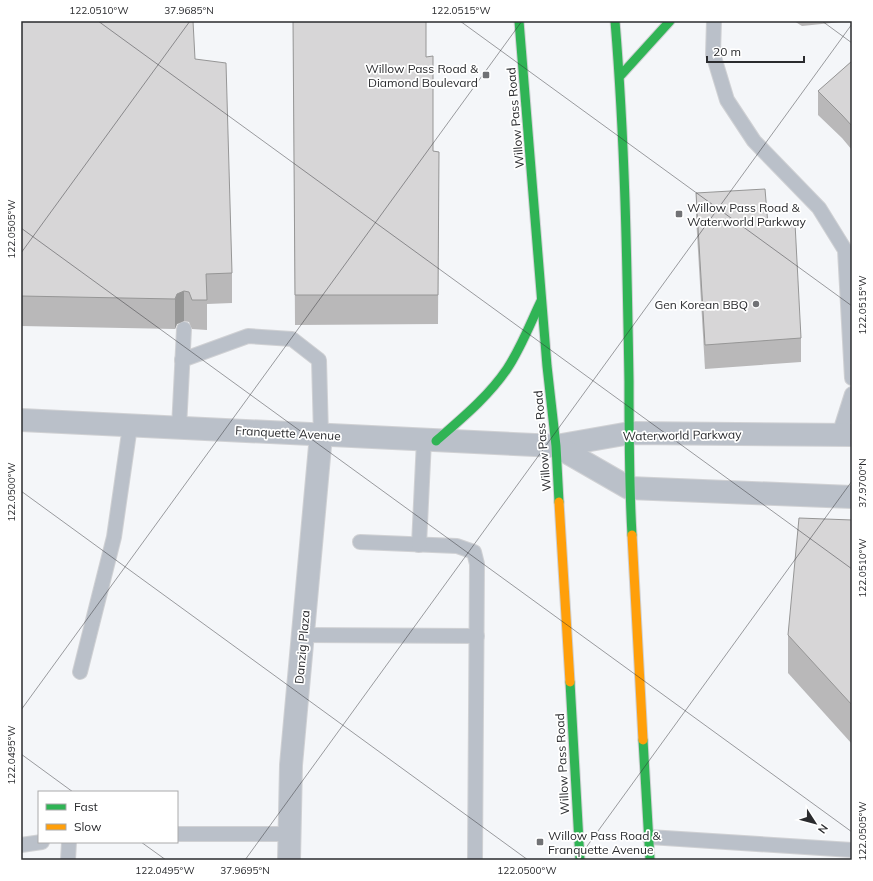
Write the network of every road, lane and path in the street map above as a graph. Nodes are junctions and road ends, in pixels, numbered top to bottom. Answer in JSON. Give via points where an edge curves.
{"nodes":[{"id":1,"x":519,"y":21,"type":"edge"},
{"id":2,"x":615,"y":21,"type":"edge"},
{"id":3,"x":670,"y":21,"type":"edge"},
{"id":4,"x":714,"y":21,"type":"edge"},
{"id":5,"x":620,"y":75,"type":"junction"},
{"id":6,"x":848,"y":250,"type":"edge"},
{"id":7,"x":542,"y":300,"type":"junction"},
{"id":8,"x":184,"y":329,"type":"dead end"},
{"id":9,"x":182,"y":360,"type":"junction"},
{"id":10,"x":852,"y":378,"type":"edge"},
{"id":11,"x":852,"y":394,"type":"edge"},
{"id":12,"x":21,"y":420,"type":"edge"},
{"id":13,"x":130,"y":426,"type":"junction"},
{"id":14,"x":179,"y":428,"type":"junction"},
{"id":15,"x":630,"y":433,"type":"junction"},
{"id":16,"x":321,"y":435,"type":"junction"},
{"id":17,"x":846,"y":435,"type":"edge"},
{"id":18,"x":430,"y":440,"type":"junction"},
{"id":19,"x":556,"y":446,"type":"junction"},
{"id":20,"x":629,"y":488,"type":"junction"},
{"id":21,"x":852,"y":497,"type":"edge"},
{"id":22,"x":360,"y":542,"type":"dead end"},
{"id":23,"x":419,"y":545,"type":"junction"},
{"id":24,"x":303,"y":634,"type":"junction"},
{"id":25,"x":477,"y":636,"type":"junction"},
{"id":26,"x":80,"y":672,"type":"dead end"},
{"id":27,"x":178,"y":834,"type":"edge"},
{"id":28,"x":290,"y":834,"type":"junction"},
{"id":29,"x":649,"y":837,"type":"junction"},
{"id":30,"x":38,"y":843,"type":"edge"},
{"id":31,"x":69,"y":843,"type":"edge"},
{"id":32,"x":21,"y":845,"type":"edge"},
{"id":33,"x":852,"y":850,"type":"edge"},
{"id":34,"x":579,"y":859,"type":"edge"},
{"id":35,"x":68,"y":860,"type":"edge"},
{"id":36,"x":289,"y":860,"type":"edge"},
{"id":37,"x":475,"y":860,"type":"edge"},
{"id":38,"x":650,"y":860,"type":"edge"}],
"edges":[{"from":1,"to":7,"type":"main road","name":"Willow Pass Road"},
{"from":2,"to":5,"type":"main road"},
{"from":3,"to":5,"type":"main road"},
{"from":4,"to":6,"type":"lane","via":[[713,54],[728,100],[754,141],[819,208]]},
{"from":5,"to":15,"type":"main road"},
{"from":6,"to":10,"type":"lane"},
{"from":7,"to":18,"type":"main road","via":[[513,358],[494,384],[470,410]]},
{"from":7,"to":19,"type":"main road","name":"Willow Pass Road"},
{"from":8,"to":9,"type":"lane"},
{"from":9,"to":14,"type":"lane"},
{"from":9,"to":16,"type":"lane","via":[[248,336],[292,339],[319,360]]},
{"from":11,"to":17,"type":"lane"},
{"from":12,"to":13,"type":"street","name":"Franquette Avenue"},
{"from":13,"to":14,"type":"street","name":"Franquette Avenue"},
{"from":13,"to":26,"type":"lane","via":[[114,537]]},
{"from":14,"to":16,"type":"street","name":"Franquette Avenue"},
{"from":15,"to":17,"type":"street","name":"Waterworld Parkway"},
{"from":15,"to":19,"type":"street","name":"Waterworld Parkway"},
{"from":15,"to":20,"type":"main road"},
{"from":16,"to":18,"type":"street","name":"Franquette Avenue"},
{"from":16,"to":24,"type":"street","name":"Danzig Plaza"},
{"from":18,"to":19,"type":"street","name":"Franquette Avenue"},
{"from":18,"to":23,"type":"lane"},
{"from":19,"to":20,"type":"street"},
{"from":19,"to":34,"type":"main road","name":"Willow Pass Road"},
{"from":20,"to":21,"type":"street"},
{"from":20,"to":29,"type":"main road"},
{"from":22,"to":23,"type":"lane"},
{"from":23,"to":25,"type":"lane","via":[[457,546],[474,552],[478,564]]},
{"from":24,"to":25,"type":"lane"},
{"from":24,"to":28,"type":"street","name":"Danzig Plaza","via":[[291,765]]},
{"from":25,"to":37,"type":"lane"},
{"from":27,"to":28,"type":"lane"},
{"from":28,"to":36,"type":"street","name":"Danzig Plaza"},
{"from":29,"to":33,"type":"lane"},
{"from":29,"to":38,"type":"main road"},
{"from":30,"to":32,"type":"lane"},
{"from":31,"to":35,"type":"lane"}]}
